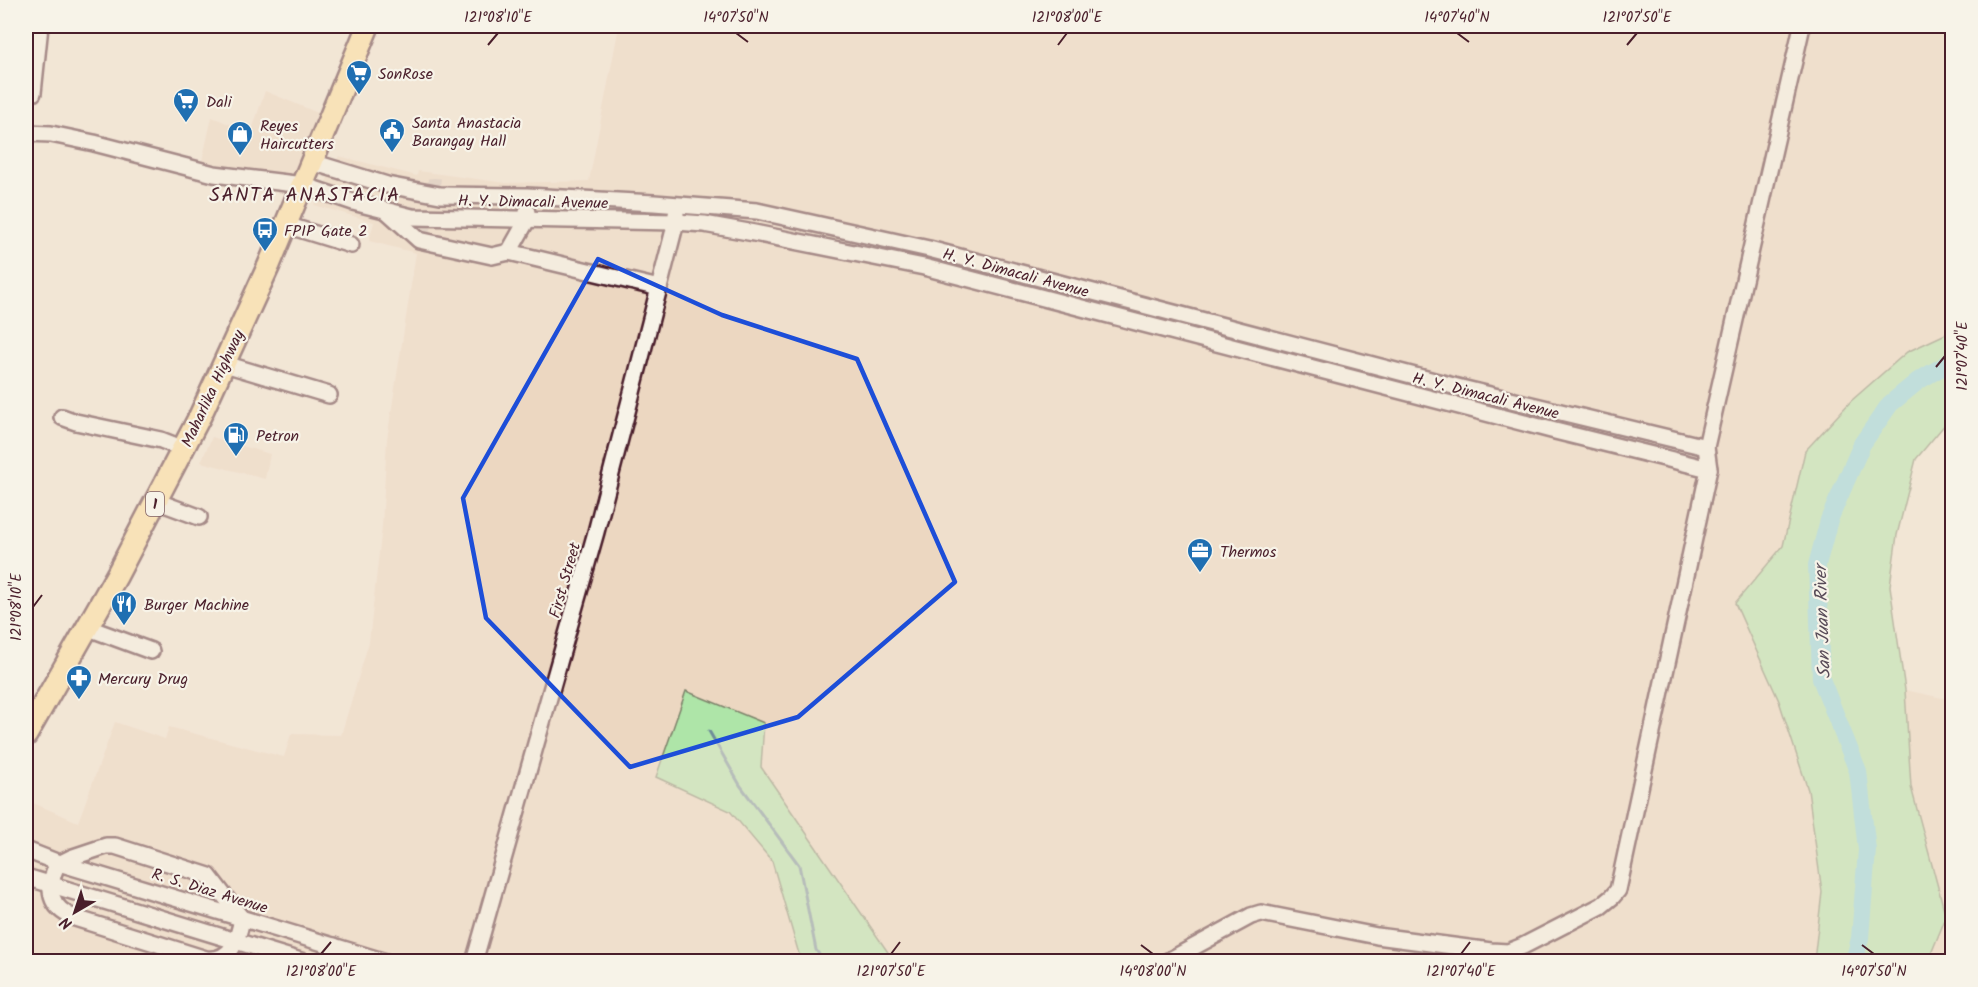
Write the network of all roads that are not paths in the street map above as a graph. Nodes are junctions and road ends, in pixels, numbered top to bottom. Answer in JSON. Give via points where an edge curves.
{"nodes":[{"id":1,"x":40,"y":26,"type":"edge"},
{"id":2,"x":368,"y":26,"type":"edge"},
{"id":3,"x":1802,"y":26,"type":"edge"},
{"id":4,"x":26,"y":92,"type":"edge"},
{"id":5,"x":26,"y":133,"type":"edge"},
{"id":6,"x":312,"y":162,"type":"junction"},
{"id":7,"x":362,"y":178,"type":"junction"},
{"id":8,"x":303,"y":185,"type":"junction"},
{"id":9,"x":440,"y":186,"type":"tunnel mouth"},
{"id":10,"x":501,"y":196,"type":"junction"},
{"id":11,"x":527,"y":196,"type":"junction"},
{"id":12,"x":353,"y":202,"type":"junction"},
{"id":13,"x":676,"y":205,"type":"junction"},
{"id":14,"x":386,"y":210,"type":"junction"},
{"id":15,"x":527,"y":220,"type":"junction"},
{"id":16,"x":676,"y":222,"type":"junction"},
{"id":17,"x":286,"y":225,"type":"junction"},
{"id":18,"x":429,"y":233,"type":"tunnel mouth"},
{"id":19,"x":351,"y":244,"type":"dead end"},
{"id":20,"x":929,"y":249,"type":"junction"},
{"id":21,"x":509,"y":252,"type":"junction"},
{"id":22,"x":492,"y":255,"type":"junction"},
{"id":23,"x":924,"y":267,"type":"junction"},
{"id":24,"x":659,"y":288,"type":"junction"},
{"id":25,"x":225,"y":364,"type":"junction"},
{"id":26,"x":329,"y":395,"type":"dead end"},
{"id":27,"x":62,"y":417,"type":"dead end"},
{"id":28,"x":1706,"y":447,"type":"junction"},
{"id":29,"x":184,"y":449,"type":"junction"},
{"id":30,"x":1709,"y":469,"type":"junction"},
{"id":31,"x":156,"y":501,"type":"junction"},
{"id":32,"x":199,"y":517,"type":"dead end"},
{"id":33,"x":86,"y":627,"type":"junction"},
{"id":34,"x":151,"y":651,"type":"dead end"},
{"id":35,"x":33,"y":708,"type":"edge"},
{"id":36,"x":26,"y":735,"type":"edge"},
{"id":37,"x":26,"y":850,"type":"edge"},
{"id":38,"x":59,"y":863,"type":"junction"},
{"id":39,"x":26,"y":877,"type":"edge"},
{"id":40,"x":51,"y":885,"type":"junction"},
{"id":41,"x":242,"y":918,"type":"junction"},
{"id":42,"x":238,"y":941,"type":"junction"},
{"id":43,"x":334,"y":946,"type":"junction"},
{"id":44,"x":304,"y":962,"type":"edge"},
{"id":45,"x":329,"y":962,"type":"edge"},
{"id":46,"x":386,"y":962,"type":"edge"},
{"id":47,"x":474,"y":962,"type":"edge"},
{"id":48,"x":1166,"y":962,"type":"edge"}],
"edges":[{"from":1,"to":4,"type":"street","via":[[33,93]]},
{"from":2,"to":6,"type":"highway","name":"Maharlika Highway","number":"1"},
{"from":3,"to":28,"type":"street"},
{"from":5,"to":8,"type":"street","name":"H. Y. Dimacali Avenue","via":[[94,142],[214,174]]},
{"from":6,"to":7,"type":"street","name":"H. Y. Dimacali Avenue"},
{"from":6,"to":8,"type":"highway","name":"Maharlika Highway","number":"1"},
{"from":7,"to":10,"type":"street","name":"H. Y. Dimacali Avenue","via":[[440,195]]},
{"from":7,"to":12,"type":"street"},
{"from":8,"to":12,"type":"street","name":"H. Y. Dimacali Avenue"},
{"from":8,"to":17,"type":"highway","name":"Maharlika Highway","number":"1"},
{"from":9,"to":10,"type":"street"},
{"from":10,"to":11,"type":"street","name":"H. Y. Dimacali Avenue"},
{"from":11,"to":13,"type":"street","name":"H. Y. Dimacali Avenue"},
{"from":11,"to":15,"type":"street"},
{"from":12,"to":14,"type":"street","name":"H. Y. Dimacali Avenue"},
{"from":13,"to":16,"type":"street","name":"First Street"},
{"from":13,"to":20,"type":"street","name":"H. Y. Dimacali Avenue","via":[[757,211]]},
{"from":14,"to":15,"type":"street","name":"H. Y. Dimacali Avenue","via":[[412,217]]},
{"from":14,"to":22,"type":"street","via":[[418,240]]},
{"from":15,"to":16,"type":"street","name":"H. Y. Dimacali Avenue"},
{"from":15,"to":21,"type":"street"},
{"from":16,"to":23,"type":"street","name":"H. Y. Dimacali Avenue","via":[[754,233]]},
{"from":16,"to":24,"type":"street","name":"First Street"},
{"from":17,"to":19,"type":"street"},
{"from":17,"to":25,"type":"highway","name":"Maharlika Highway","number":"1"},
{"from":18,"to":22,"type":"street","via":[[474,244]]},
{"from":20,"to":23,"type":"street"},
{"from":20,"to":28,"type":"street","name":"H. Y. Dimacali Avenue","via":[[1461,388]]},
{"from":21,"to":22,"type":"street"},
{"from":21,"to":24,"type":"street"},
{"from":23,"to":30,"type":"street","name":"H. Y. Dimacali Avenue"},
{"from":24,"to":47,"type":"street","name":"First Street","via":[[596,531]]},
{"from":25,"to":26,"type":"street"},
{"from":25,"to":29,"type":"highway","name":"Maharlika Highway","number":"1"},
{"from":27,"to":29,"type":"street"},
{"from":28,"to":30,"type":"street"},
{"from":29,"to":31,"type":"highway","name":"Maharlika Highway","number":"1"},
{"from":30,"to":48,"type":"street","via":[[1618,890],[1612,897],[1508,952],[1377,936],[1261,913]]},
{"from":31,"to":32,"type":"street"},
{"from":31,"to":33,"type":"highway","name":"Maharlika Highway","number":"1"},
{"from":33,"to":34,"type":"street"},
{"from":33,"to":35,"type":"highway","name":"Maharlika Highway","number":"1"},
{"from":35,"to":36,"type":"highway","name":"Maharlika Highway","number":"1"},
{"from":37,"to":38,"type":"street","name":"R. S. Diaz Avenue"},
{"from":38,"to":40,"type":"street"},
{"from":38,"to":41,"type":"street","name":"R. S. Diaz Avenue"},
{"from":38,"to":41,"type":"street","via":[[115,846],[202,873],[213,880]]},
{"from":39,"to":40,"type":"street"},
{"from":40,"to":42,"type":"street"},
{"from":40,"to":42,"type":"street","via":[[55,904],[69,916],[206,959],[218,959]]},
{"from":41,"to":42,"type":"street"},
{"from":41,"to":43,"type":"street","name":"R. S. Diaz Avenue"},
{"from":42,"to":44,"type":"street"},
{"from":43,"to":45,"type":"street"},
{"from":43,"to":46,"type":"street","name":"R. S. Diaz Avenue"}]}
